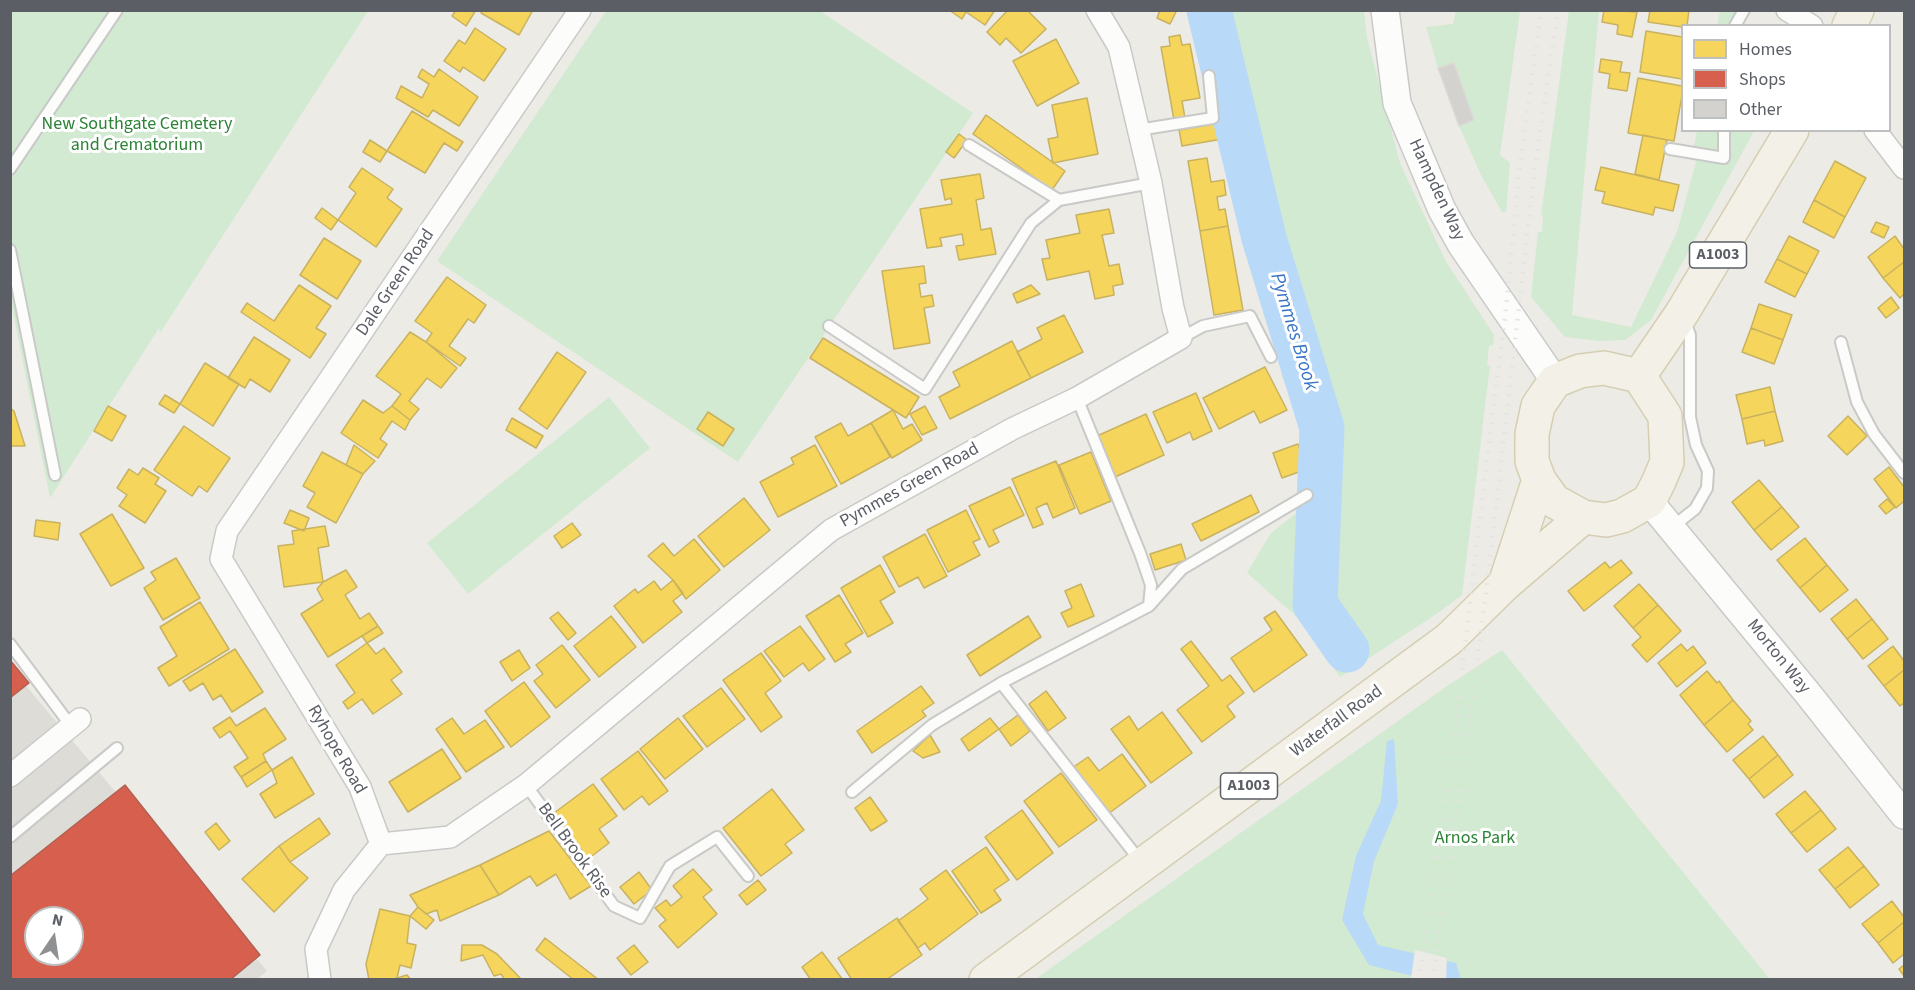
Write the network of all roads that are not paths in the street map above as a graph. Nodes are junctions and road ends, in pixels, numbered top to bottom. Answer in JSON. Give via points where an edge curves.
{"nodes":[{"id":1,"x":117,"y":10,"type":"edge"},
{"id":2,"x":580,"y":10,"type":"edge"},
{"id":3,"x":1096,"y":10,"type":"edge"},
{"id":4,"x":1385,"y":10,"type":"edge"},
{"id":5,"x":1744,"y":10,"type":"edge"},
{"id":6,"x":1787,"y":10,"type":"edge"},
{"id":7,"x":1857,"y":10,"type":"edge"},
{"id":8,"x":1736,"y":24,"type":"edge"},
{"id":9,"x":1809,"y":24,"type":"edge"},
{"id":10,"x":1850,"y":24,"type":"edge"},
{"id":11,"x":1209,"y":76,"type":"dead end"},
{"id":12,"x":1138,"y":130,"type":"junction"},
{"id":13,"x":1725,"y":132,"type":"edge"},
{"id":14,"x":1791,"y":132,"type":"edge"},
{"id":15,"x":1877,"y":132,"type":"edge"},
{"id":16,"x":969,"y":145,"type":"dead end"},
{"id":17,"x":1670,"y":149,"type":"dead end"},
{"id":18,"x":1905,"y":168,"type":"edge"},
{"id":19,"x":10,"y":169,"type":"edge"},
{"id":20,"x":1151,"y":183,"type":"junction"},
{"id":21,"x":1059,"y":200,"type":"junction"},
{"id":22,"x":10,"y":249,"type":"edge"},
{"id":23,"x":1682,"y":313,"type":"junction"},
{"id":24,"x":829,"y":326,"type":"dead end"},
{"id":25,"x":1181,"y":338,"type":"junction"},
{"id":26,"x":1841,"y":342,"type":"dead end"},
{"id":27,"x":1271,"y":357,"type":"dead end"},
{"id":28,"x":1639,"y":376,"type":"junction"},
{"id":29,"x":1555,"y":381,"type":"junction"},
{"id":30,"x":1077,"y":398,"type":"junction"},
{"id":31,"x":1905,"y":473,"type":"edge"},
{"id":32,"x":55,"y":475,"type":"dead end"},
{"id":33,"x":1539,"y":480,"type":"junction"},
{"id":34,"x":1307,"y":495,"type":"dead end"},
{"id":35,"x":1649,"y":501,"type":"junction"},
{"id":36,"x":1583,"y":518,"type":"junction"},
{"id":37,"x":1671,"y":528,"type":"junction"},
{"id":38,"x":221,"y":559,"type":"joint"},
{"id":39,"x":1505,"y":584,"type":"junction"},
{"id":40,"x":1149,"y":606,"type":"junction"},
{"id":41,"x":10,"y":644,"type":"edge"},
{"id":42,"x":1001,"y":683,"type":"junction"},
{"id":43,"x":75,"y":722,"type":"joint"},
{"id":44,"x":117,"y":748,"type":"dead end"},
{"id":45,"x":10,"y":776,"type":"edge"},
{"id":46,"x":526,"y":785,"type":"junction"},
{"id":47,"x":852,"y":792,"type":"dead end"},
{"id":48,"x":1905,"y":815,"type":"edge"},
{"id":49,"x":10,"y":837,"type":"edge"},
{"id":50,"x":381,"y":844,"type":"junction"},
{"id":51,"x":1142,"y":864,"type":"junction"},
{"id":52,"x":748,"y":876,"type":"dead end"},
{"id":53,"x":321,"y":980,"type":"edge"},
{"id":54,"x":986,"y":980,"type":"edge"}],
"edges":[{"from":1,"to":19,"type":"lane"},
{"from":2,"to":38,"type":"street","name":"Dale Green Road","via":[[227,531]]},
{"from":3,"to":12,"type":"street","via":[[1119,47]]},
{"from":4,"to":29,"type":"street","name":"Hampden Way","via":[[1397,103],[1442,210]]},
{"from":5,"to":8,"type":"lane"},
{"from":6,"to":9,"type":"street"},
{"from":7,"to":10,"type":"main road"},
{"from":11,"to":12,"type":"lane","via":[[1214,118]]},
{"from":12,"to":20,"type":"street"},
{"from":13,"to":17,"type":"lane","via":[[1724,158]]},
{"from":14,"to":23,"type":"main road","number":"A1003"},
{"from":15,"to":18,"type":"street"},
{"from":16,"to":21,"type":"lane"},
{"from":20,"to":21,"type":"lane"},
{"from":20,"to":25,"type":"street"},
{"from":21,"to":24,"type":"lane","via":[[1031,223],[925,389]]},
{"from":22,"to":32,"type":"lane"},
{"from":23,"to":28,"type":"main road","number":"A1003"},
{"from":23,"to":37,"type":"lane","via":[[1690,335],[1690,417],[1696,445],[1708,471],[1707,488],[1695,509]]},
{"from":25,"to":27,"type":"lane","via":[[1203,326],[1250,316]]},
{"from":25,"to":30,"type":"street","name":"Pymmes Green Road"},
{"from":26,"to":31,"type":"lane","via":[[1857,402],[1874,434]]},
{"from":28,"to":29,"type":"main road","via":[[1604,368],[1580,371]]},
{"from":28,"to":35,"type":"main road","via":[[1665,416],[1667,462]]},
{"from":29,"to":33,"type":"main road","via":[[1538,406],[1532,434],[1532,461]]},
{"from":30,"to":40,"type":"lane","via":[[1140,553],[1151,585]]},
{"from":30,"to":46,"type":"street","name":"Pymmes Green Road","via":[[1012,429],[831,530]]},
{"from":33,"to":36,"type":"main road","via":[[1554,501]]},
{"from":33,"to":39,"type":"main road","name":"Waterfall Road","number":"A1003"},
{"from":34,"to":40,"type":"lane","via":[[1182,569]]},
{"from":35,"to":36,"type":"main road","via":[[1622,516],[1605,520]]},
{"from":35,"to":37,"type":"street","name":"Morton Way"},
{"from":36,"to":39,"type":"main road"},
{"from":37,"to":48,"type":"street","name":"Morton Way"},
{"from":38,"to":50,"type":"street","name":"Ryhope Road","via":[[360,787]]},
{"from":39,"to":51,"type":"main road","name":"Waterfall Road","number":"A1003","via":[[1449,639]]},
{"from":40,"to":42,"type":"lane"},
{"from":41,"to":43,"type":"lane"},
{"from":42,"to":47,"type":"lane","via":[[932,725]]},
{"from":42,"to":51,"type":"lane"},
{"from":43,"to":45,"type":"street"},
{"from":44,"to":49,"type":"lane"},
{"from":46,"to":50,"type":"street","name":"Pymmes Green Road","via":[[450,837]]},
{"from":46,"to":52,"type":"lane","name":"Bell Brook Rise","via":[[614,906],[640,918],[670,866],[717,837]]},
{"from":50,"to":53,"type":"street","via":[[344,890],[316,949]]},
{"from":51,"to":54,"type":"main road","name":"Waterfall Road","number":"A1003"}]}
